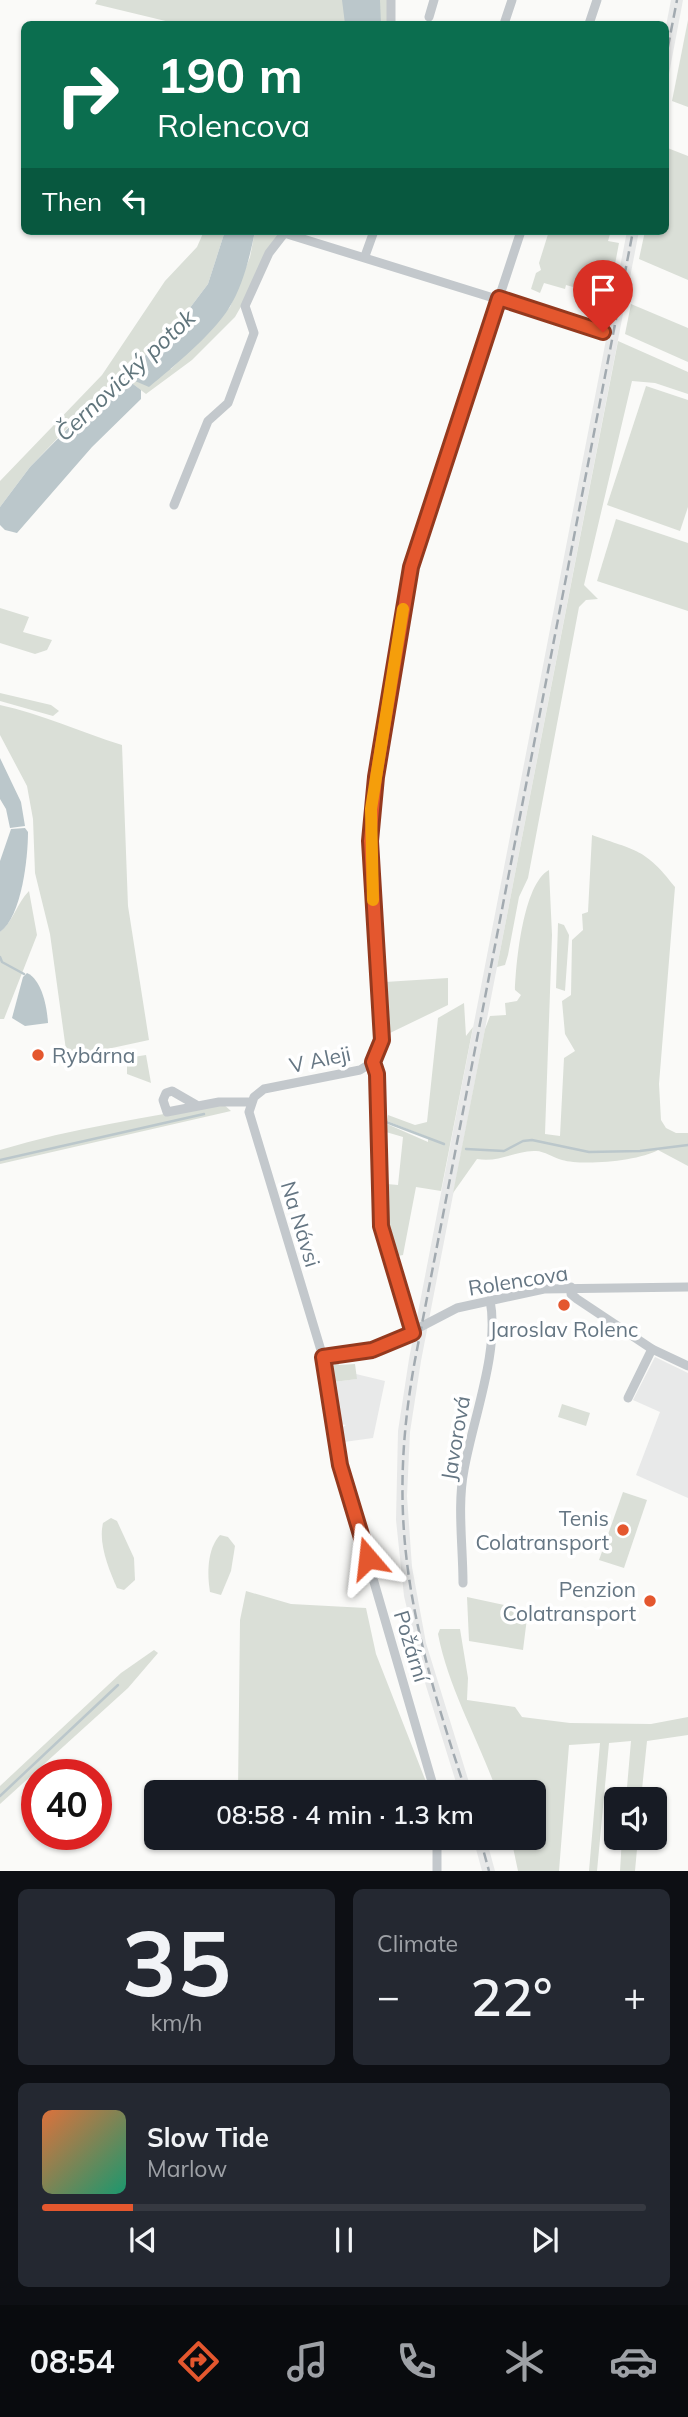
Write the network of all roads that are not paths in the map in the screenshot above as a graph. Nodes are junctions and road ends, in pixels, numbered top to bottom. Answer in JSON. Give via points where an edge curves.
{"nodes":[{"id":1,"x":391,"y":0,"type":"edge"},
{"id":2,"x":434,"y":0,"type":"edge"},
{"id":3,"x":512,"y":0,"type":"edge"},
{"id":4,"x":597,"y":0,"type":"edge"},
{"id":5,"x":429,"y":17,"type":"dead end"},
{"id":6,"x":391,"y":21,"type":"edge"},
{"id":7,"x":505,"y":21,"type":"edge"},
{"id":8,"x":590,"y":21,"type":"edge"},
{"id":9,"x":283,"y":235,"type":"edge"},
{"id":10,"x":295,"y":235,"type":"edge"},
{"id":11,"x":373,"y":235,"type":"edge"},
{"id":12,"x":520,"y":235,"type":"edge"},
{"id":13,"x":365,"y":256,"type":"junction"},
{"id":14,"x":499,"y":298,"type":"junction"},
{"id":15,"x":603,"y":332,"type":"dead end"},
{"id":16,"x":174,"y":505,"type":"dead end"},
{"id":17,"x":373,"y":1062,"type":"junction"},
{"id":18,"x":251,"y":1102,"type":"junction"},
{"id":19,"x":198,"y":1106,"type":"dead end"},
{"id":20,"x":571,"y":1287,"type":"junction"},
{"id":21,"x":688,"y":1287,"type":"edge"},
{"id":22,"x":490,"y":1300,"type":"junction"},
{"id":23,"x":413,"y":1333,"type":"junction"},
{"id":24,"x":652,"y":1349,"type":"junction"},
{"id":25,"x":323,"y":1357,"type":"junction"},
{"id":26,"x":688,"y":1366,"type":"edge"},
{"id":27,"x":628,"y":1398,"type":"dead end"},
{"id":28,"x":463,"y":1583,"type":"dead end"},
{"id":29,"x":434,"y":1780,"type":"edge"},
{"id":30,"x":437,"y":1850,"type":"edge"},
{"id":31,"x":436,"y":1871,"type":"edge"}],
"edges":[{"from":1,"to":6,"type":"street"},
{"from":2,"to":5,"type":"street"},
{"from":3,"to":7,"type":"street"},
{"from":4,"to":8,"type":"street"},
{"from":9,"to":16,"type":"street","via":[[269,253],[246,306],[254,333],[228,403],[208,421]]},
{"from":10,"to":13,"type":"street"},
{"from":11,"to":13,"type":"street"},
{"from":12,"to":14,"type":"street","name":"V Aleji"},
{"from":13,"to":14,"type":"street"},
{"from":14,"to":15,"type":"street"},
{"from":14,"to":17,"type":"street","name":"V Aleji","via":[[405,594],[370,827],[382,1040]]},
{"from":17,"to":18,"type":"street","name":"V Aleji","via":[[356,1071],[264,1089]]},
{"from":17,"to":23,"type":"street","via":[[381,1226]]},
{"from":18,"to":19,"type":"street"},
{"from":18,"to":25,"type":"street","name":"Na Návsi","via":[[251,1122]]},
{"from":20,"to":21,"type":"street","name":"Rolencova"},
{"from":20,"to":22,"type":"street","name":"Rolencova"},
{"from":20,"to":24,"type":"street","via":[[577,1299]]},
{"from":22,"to":23,"type":"street","name":"Rolencova","via":[[457,1308]]},
{"from":22,"to":28,"type":"street","name":"Javorová","via":[[494,1319],[463,1473]]},
{"from":23,"to":25,"type":"street","name":"Rolencova","via":[[372,1350]]},
{"from":24,"to":26,"type":"street"},
{"from":24,"to":27,"type":"street"},
{"from":25,"to":29,"type":"street","name":"Požární","via":[[340,1465]]},
{"from":30,"to":31,"type":"street"}]}
